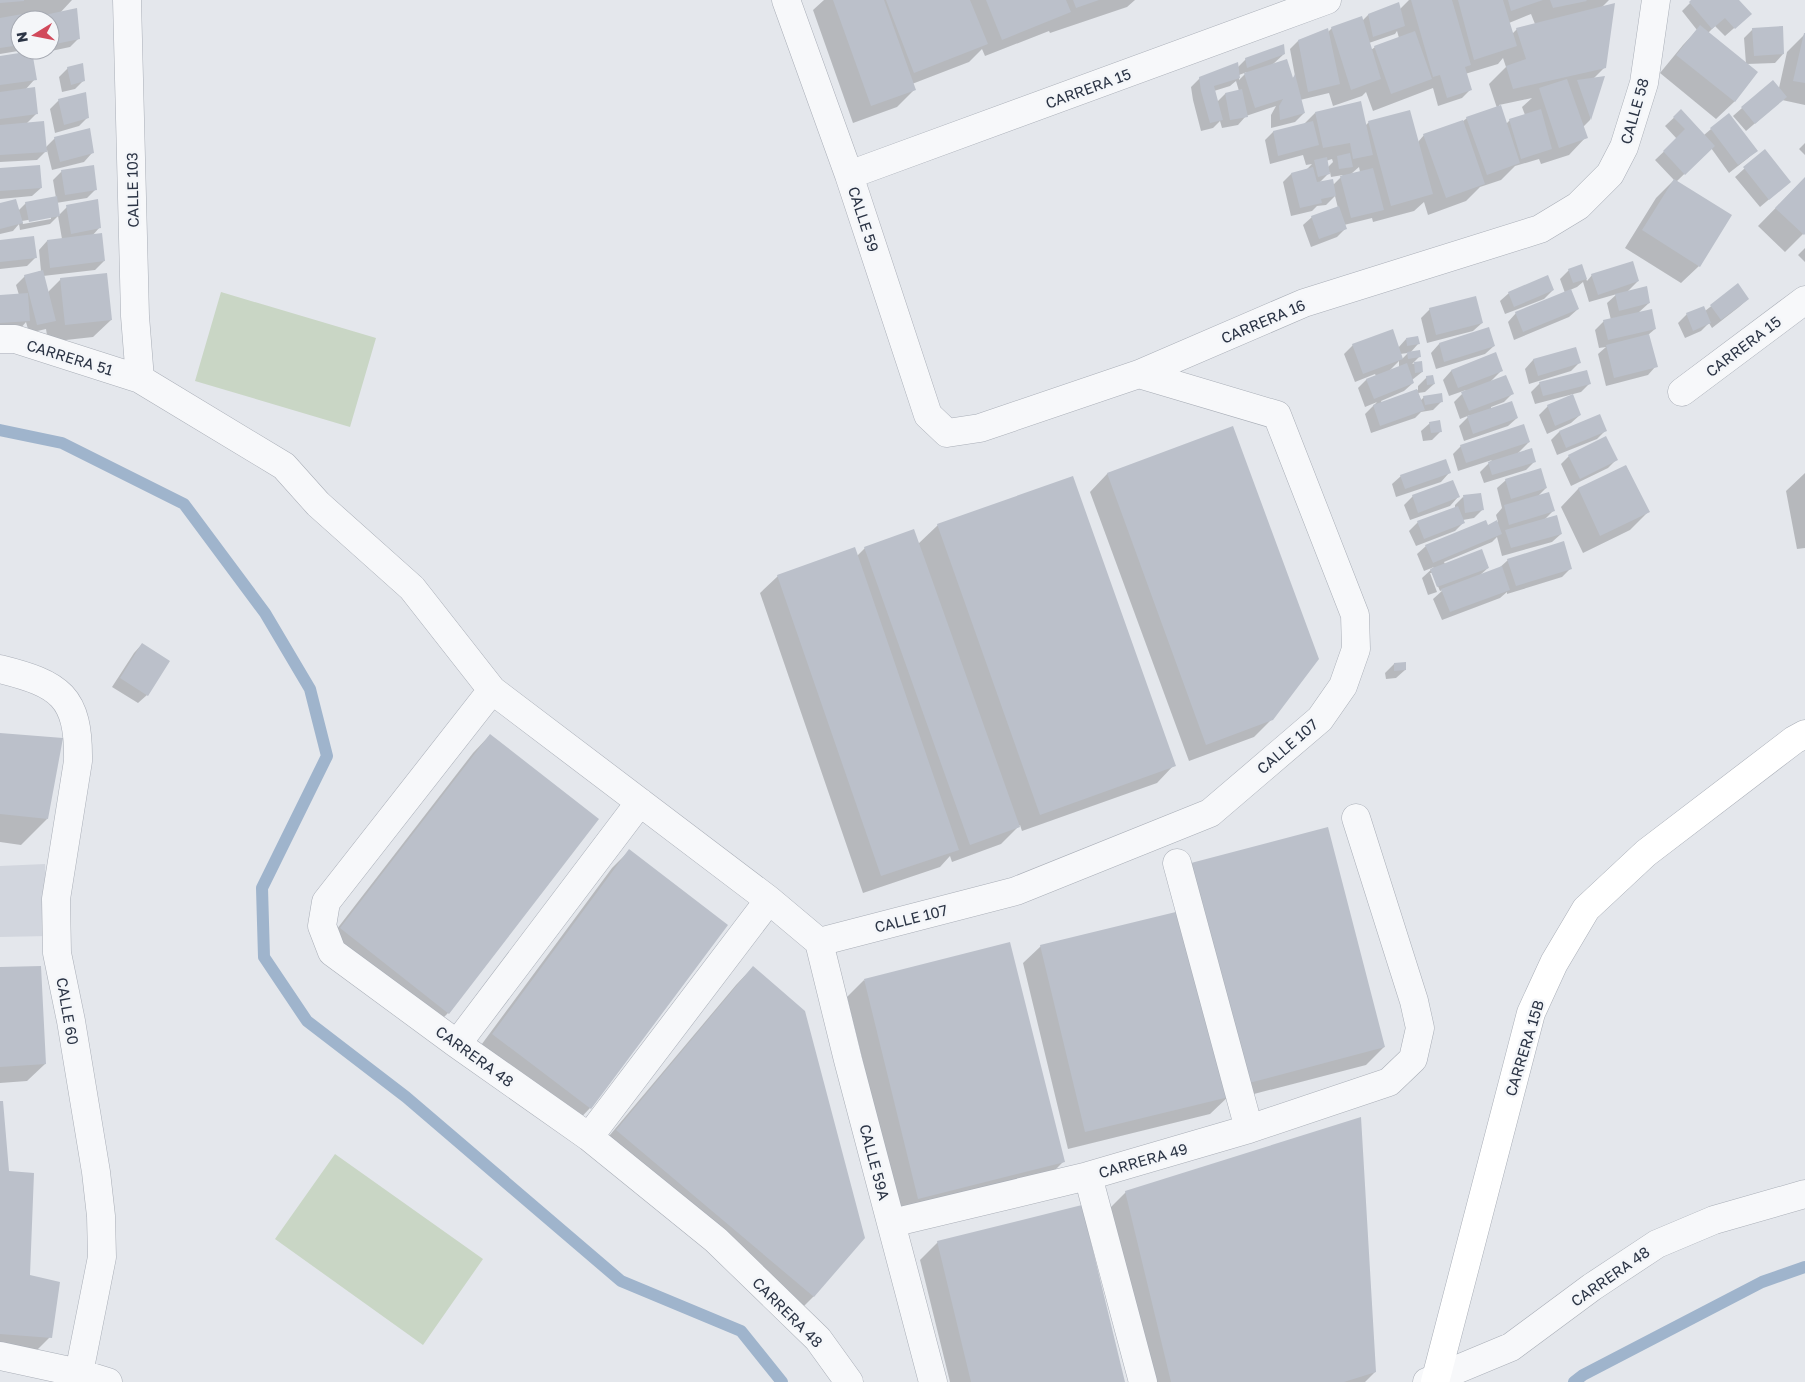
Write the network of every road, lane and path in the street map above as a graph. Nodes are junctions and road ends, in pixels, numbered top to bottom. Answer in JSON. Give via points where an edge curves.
{"nodes":[{"id":1,"x":127,"y":0,"type":"edge"},
{"id":2,"x":786,"y":0,"type":"edge"},
{"id":3,"x":1327,"y":0,"type":"edge"},
{"id":4,"x":1656,"y":0,"type":"edge"},
{"id":5,"x":849,"y":175,"type":"junction"},
{"id":6,"x":1578,"y":206,"type":"joint"},
{"id":7,"x":1805,"y":300,"type":"edge"},
{"id":8,"x":0,"y":339,"type":"edge"},
{"id":9,"x":1139,"y":374,"type":"junction"},
{"id":10,"x":140,"y":379,"type":"junction"},
{"id":11,"x":1682,"y":392,"type":"dead end"},
{"id":12,"x":947,"y":433,"type":"joint"},
{"id":13,"x":12,"y":672,"type":"edge"},
{"id":14,"x":492,"y":690,"type":"junction"},
{"id":15,"x":1805,"y":734,"type":"edge"},
{"id":16,"x":640,"y":802,"type":"junction"},
{"id":17,"x":1356,"y":818,"type":"dead end"},
{"id":18,"x":1177,"y":863,"type":"dead end"},
{"id":19,"x":769,"y":900,"type":"junction"},
{"id":20,"x":819,"y":942,"type":"junction"},
{"id":21,"x":457,"y":1044,"type":"junction"},
{"id":22,"x":1248,"y":1129,"type":"junction"},
{"id":23,"x":589,"y":1137,"type":"junction"},
{"id":24,"x":1088,"y":1176,"type":"junction"},
{"id":25,"x":1805,"y":1194,"type":"edge"},
{"id":26,"x":892,"y":1223,"type":"junction"},
{"id":27,"x":0,"y":1356,"type":"edge"},
{"id":28,"x":79,"y":1373,"type":"junction"},
{"id":29,"x":1432,"y":1381,"type":"edge"},
{"id":30,"x":108,"y":1382,"type":"edge"},
{"id":31,"x":849,"y":1382,"type":"edge"},
{"id":32,"x":933,"y":1382,"type":"edge"},
{"id":33,"x":1143,"y":1382,"type":"edge"}],
"edges":[{"from":1,"to":10,"type":"street","name":"CALLE 103","via":[[135,316]]},
{"from":2,"to":5,"type":"street","name":"CALLE 59"},
{"from":3,"to":5,"type":"street","name":"CARRERA 15"},
{"from":4,"to":6,"type":"street","name":"CALLE 58","via":[[1644,83],[1624,147],[1610,174]]},
{"from":5,"to":12,"type":"street","name":"CALLE 59","via":[[928,416]]},
{"from":6,"to":9,"type":"street","name":"CARRERA 16","via":[[1540,229],[1304,303]]},
{"from":7,"to":11,"type":"street","name":"CARRERA 15"},
{"from":8,"to":10,"type":"street","name":"CARRERA 51","via":[[15,340]]},
{"from":9,"to":12,"type":"street","name":"CARRERA 16","via":[[980,428]]},
{"from":9,"to":20,"type":"street","name":"CALLE 107","via":[[1277,415],[1355,615],[1356,649],[1343,686],[1320,719],[1210,813],[1016,891]]},
{"from":10,"to":14,"type":"street","name":"CARRERA 51","via":[[284,466],[318,504],[412,588]]},
{"from":13,"to":28,"type":"street","name":"CALLE 60","via":[[53,688],[68,702],[79,740],[56,899],[57,953],[96,1172],[102,1258]]},
{"from":14,"to":16,"type":"street","name":"CARRERA 51"},
{"from":14,"to":21,"type":"street","name":"CARRERA 48","via":[[326,902],[322,926],[332,952]]},
{"from":15,"to":29,"type":"street","name":"CARRERA 15B","via":[[1646,853],[1586,909],[1554,963],[1531,1013]]},
{"from":16,"to":19,"type":"street","name":"CARRERA 51"},
{"from":16,"to":21,"type":"street"},
{"from":17,"to":22,"type":"street","name":"CARRERA 49","via":[[1414,1001],[1420,1028],[1413,1059],[1389,1082]]},
{"from":18,"to":22,"type":"street"},
{"from":19,"to":20,"type":"street","name":"CARRERA 51"},
{"from":19,"to":23,"type":"street"},
{"from":20,"to":26,"type":"street","name":"CALLE 59A"},
{"from":21,"to":23,"type":"street","name":"CARRERA 48"},
{"from":22,"to":24,"type":"street","name":"CARRERA 49"},
{"from":23,"to":31,"type":"street","name":"CARRERA 48","via":[[716,1240],[818,1339]]},
{"from":24,"to":26,"type":"street","name":"CARRERA 49"},
{"from":24,"to":33,"type":"street"},
{"from":25,"to":29,"type":"street","name":"CARRERA 48","via":[[1714,1220],[1657,1244],[1592,1287],[1512,1347]]},
{"from":26,"to":32,"type":"street","name":"CALLE 59A"},
{"from":27,"to":28,"type":"street"},
{"from":28,"to":30,"type":"street"}]}
